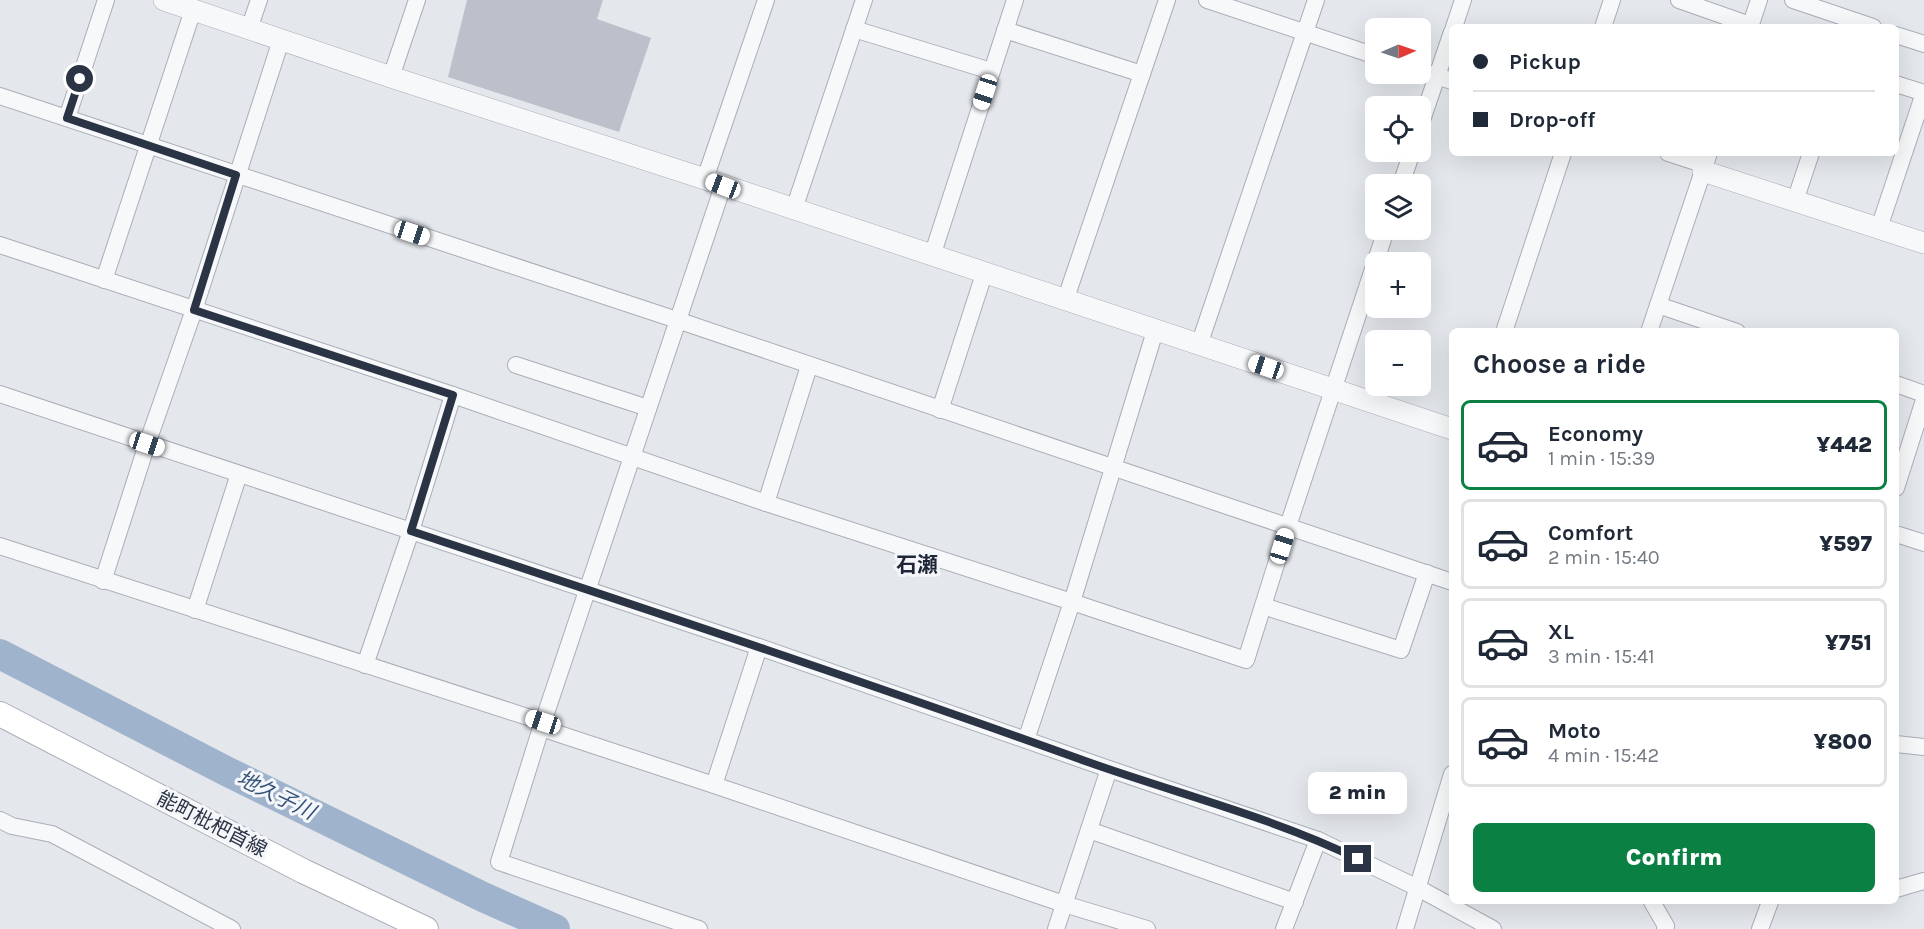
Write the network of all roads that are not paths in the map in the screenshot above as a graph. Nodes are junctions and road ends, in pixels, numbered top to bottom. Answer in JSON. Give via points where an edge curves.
{"nodes":[{"id":1,"x":106,"y":0,"type":"edge"},
{"id":2,"x":164,"y":0,"type":"edge"},
{"id":3,"x":259,"y":0,"type":"edge"},
{"id":4,"x":417,"y":0,"type":"edge"},
{"id":5,"x":766,"y":0,"type":"edge"},
{"id":6,"x":864,"y":0,"type":"edge"},
{"id":7,"x":1015,"y":0,"type":"edge"},
{"id":8,"x":1167,"y":0,"type":"edge"},
{"id":9,"x":1207,"y":0,"type":"edge"},
{"id":10,"x":1316,"y":0,"type":"edge"},
{"id":11,"x":1463,"y":0,"type":"edge"},
{"id":12,"x":1612,"y":0,"type":"edge"},
{"id":13,"x":1679,"y":0,"type":"edge"},
{"id":14,"x":1759,"y":0,"type":"edge"},
{"id":15,"x":1793,"y":0,"type":"edge"},
{"id":16,"x":193,"y":10,"type":"junction"},
{"id":17,"x":1455,"y":24,"type":"edge"},
{"id":18,"x":1604,"y":24,"type":"edge"},
{"id":19,"x":1745,"y":24,"type":"edge"},
{"id":20,"x":1751,"y":24,"type":"edge"},
{"id":21,"x":1864,"y":24,"type":"edge"},
{"id":22,"x":855,"y":28,"type":"junction"},
{"id":23,"x":249,"y":29,"type":"junction"},
{"id":24,"x":1005,"y":30,"type":"junction"},
{"id":25,"x":1305,"y":32,"type":"junction"},
{"id":26,"x":1899,"y":35,"type":"edge"},
{"id":27,"x":281,"y":40,"type":"junction"},
{"id":28,"x":1924,"y":44,"type":"edge"},
{"id":29,"x":1365,"y":52,"type":"edge"},
{"id":30,"x":1449,"y":52,"type":"edge"},
{"id":31,"x":991,"y":71,"type":"junction"},
{"id":32,"x":1142,"y":74,"type":"junction"},
{"id":33,"x":391,"y":77,"type":"junction"},
{"id":34,"x":1445,"y":79,"type":"edge"},
{"id":35,"x":1899,"y":85,"type":"edge"},
{"id":36,"x":0,"y":96,"type":"edge"},
{"id":37,"x":1431,"y":105,"type":"edge"},
{"id":38,"x":67,"y":118,"type":"junction"},
{"id":39,"x":148,"y":146,"type":"junction"},
{"id":40,"x":1562,"y":156,"type":"edge"},
{"id":41,"x":1679,"y":156,"type":"edge"},
{"id":42,"x":1809,"y":156,"type":"edge"},
{"id":43,"x":1706,"y":163,"type":"edge"},
{"id":44,"x":236,"y":175,"type":"junction"},
{"id":45,"x":714,"y":182,"type":"junction"},
{"id":46,"x":1795,"y":201,"type":"junction"},
{"id":47,"x":794,"y":209,"type":"junction"},
{"id":48,"x":1878,"y":228,"type":"junction"},
{"id":49,"x":1383,"y":240,"type":"edge"},
{"id":50,"x":1924,"y":243,"type":"edge"},
{"id":51,"x":0,"y":245,"type":"edge"},
{"id":52,"x":932,"y":256,"type":"junction"},
{"id":53,"x":984,"y":274,"type":"junction"},
{"id":54,"x":104,"y":280,"type":"junction"},
{"id":55,"x":1065,"y":301,"type":"junction"},
{"id":56,"x":1658,"y":305,"type":"junction"},
{"id":57,"x":194,"y":310,"type":"junction"},
{"id":58,"x":677,"y":320,"type":"junction"},
{"id":59,"x":1505,"y":328,"type":"edge"},
{"id":60,"x":1650,"y":328,"type":"edge"},
{"id":61,"x":1725,"y":328,"type":"edge"},
{"id":62,"x":1155,"y":331,"type":"junction"},
{"id":63,"x":1199,"y":345,"type":"junction"},
{"id":64,"x":516,"y":365,"type":"dead end"},
{"id":65,"x":809,"y":366,"type":"junction"},
{"id":66,"x":1899,"y":385,"type":"edge"},
{"id":67,"x":1333,"y":390,"type":"junction"},
{"id":68,"x":0,"y":394,"type":"edge"},
{"id":69,"x":1924,"y":394,"type":"edge"},
{"id":70,"x":453,"y":395,"type":"junction"},
{"id":71,"x":1924,"y":400,"type":"edge"},
{"id":72,"x":648,"y":408,"type":"junction"},
{"id":73,"x":940,"y":410,"type":"junction"},
{"id":74,"x":1449,"y":428,"type":"edge"},
{"id":75,"x":147,"y":444,"type":"junction"},
{"id":76,"x":633,"y":456,"type":"junction"},
{"id":77,"x":1113,"y":467,"type":"junction"},
{"id":78,"x":239,"y":474,"type":"junction"},
{"id":79,"x":1899,"y":479,"type":"edge"},
{"id":80,"x":766,"y":503,"type":"junction"},
{"id":81,"x":1288,"y":526,"type":"junction"},
{"id":82,"x":411,"y":531,"type":"junction"},
{"id":83,"x":1899,"y":535,"type":"edge"},
{"id":84,"x":1924,"y":543,"type":"edge"},
{"id":85,"x":0,"y":546,"type":"edge"},
{"id":86,"x":1427,"y":573,"type":"junction"},
{"id":87,"x":103,"y":580,"type":"junction"},
{"id":88,"x":1449,"y":581,"type":"edge"},
{"id":89,"x":588,"y":590,"type":"junction"},
{"id":90,"x":1072,"y":602,"type":"junction"},
{"id":91,"x":1263,"y":606,"type":"junction"},
{"id":92,"x":195,"y":610,"type":"junction"},
{"id":93,"x":759,"y":647,"type":"junction"},
{"id":94,"x":365,"y":665,"type":"junction"},
{"id":95,"x":0,"y":714,"type":"edge"},
{"id":96,"x":542,"y":725,"type":"junction"},
{"id":97,"x":1026,"y":740,"type":"junction"},
{"id":98,"x":1899,"y":744,"type":"edge"},
{"id":99,"x":1924,"y":747,"type":"edge"},
{"id":100,"x":1108,"y":769,"type":"junction"},
{"id":101,"x":1449,"y":784,"type":"edge"},
{"id":102,"x":714,"y":785,"type":"junction"},
{"id":103,"x":0,"y":820,"type":"edge"},
{"id":104,"x":1089,"y":830,"type":"junction"},
{"id":105,"x":1318,"y":840,"type":"junction"},
{"id":106,"x":1924,"y":881,"type":"edge"},
{"id":107,"x":1418,"y":888,"type":"junction"},
{"id":108,"x":1899,"y":888,"type":"edge"},
{"id":109,"x":1449,"y":900,"type":"edge"},
{"id":110,"x":1295,"y":902,"type":"junction"},
{"id":111,"x":1064,"y":904,"type":"junction"},
{"id":112,"x":1653,"y":904,"type":"edge"},
{"id":113,"x":1769,"y":904,"type":"edge"},
{"id":114,"x":1463,"y":906,"type":"edge"},
{"id":115,"x":232,"y":929,"type":"edge"},
{"id":116,"x":426,"y":929,"type":"edge"},
{"id":117,"x":699,"y":929,"type":"edge"},
{"id":118,"x":1056,"y":929,"type":"edge"},
{"id":119,"x":1147,"y":929,"type":"edge"},
{"id":120,"x":1284,"y":929,"type":"edge"},
{"id":121,"x":1405,"y":929,"type":"edge"},
{"id":122,"x":1493,"y":929,"type":"edge"},
{"id":123,"x":1665,"y":929,"type":"edge"},
{"id":124,"x":1760,"y":929,"type":"edge"}],
"edges":[{"from":1,"to":38,"type":"street"},
{"from":2,"to":16,"type":"street"},
{"from":3,"to":23,"type":"street"},
{"from":4,"to":33,"type":"street"},
{"from":5,"to":45,"type":"street"},
{"from":6,"to":22,"type":"street"},
{"from":7,"to":24,"type":"street"},
{"from":8,"to":32,"type":"street"},
{"from":9,"to":25,"type":"street"},
{"from":10,"to":25,"type":"street"},
{"from":11,"to":17,"type":"street"},
{"from":12,"to":18,"type":"street"},
{"from":13,"to":19,"type":"street"},
{"from":14,"to":20,"type":"street"},
{"from":15,"to":21,"type":"street"},
{"from":16,"to":23,"type":"street"},
{"from":16,"to":39,"type":"street"},
{"from":22,"to":31,"type":"street"},
{"from":22,"to":47,"type":"street"},
{"from":23,"to":27,"type":"street"},
{"from":24,"to":31,"type":"street"},
{"from":24,"to":32,"type":"street"},
{"from":25,"to":29,"type":"street"},
{"from":25,"to":63,"type":"street"},
{"from":26,"to":28,"type":"street"},
{"from":27,"to":33,"type":"street"},
{"from":27,"to":44,"type":"street"},
{"from":30,"to":34,"type":"street"},
{"from":31,"to":52,"type":"street"},
{"from":32,"to":55,"type":"street"},
{"from":33,"to":45,"type":"street"},
{"from":34,"to":37,"type":"street"},
{"from":35,"to":48,"type":"street","via":[[1924,93]]},
{"from":36,"to":38,"type":"street"},
{"from":38,"to":39,"type":"street"},
{"from":39,"to":44,"type":"street"},
{"from":39,"to":54,"type":"street"},
{"from":40,"to":59,"type":"street"},
{"from":41,"to":43,"type":"street"},
{"from":42,"to":46,"type":"street"},
{"from":43,"to":46,"type":"street"},
{"from":43,"to":56,"type":"street"},
{"from":44,"to":57,"type":"street"},
{"from":44,"to":58,"type":"street"},
{"from":45,"to":47,"type":"street"},
{"from":45,"to":58,"type":"street"},
{"from":46,"to":48,"type":"street"},
{"from":47,"to":52,"type":"street"},
{"from":48,"to":50,"type":"street"},
{"from":49,"to":67,"type":"street"},
{"from":51,"to":54,"type":"street"},
{"from":52,"to":53,"type":"street"},
{"from":53,"to":55,"type":"street"},
{"from":53,"to":73,"type":"street"},
{"from":54,"to":57,"type":"street"},
{"from":55,"to":62,"type":"street"},
{"from":56,"to":60,"type":"street"},
{"from":56,"to":61,"type":"street"},
{"from":57,"to":70,"type":"street"},
{"from":57,"to":75,"type":"street"},
{"from":58,"to":65,"type":"street"},
{"from":58,"to":72,"type":"street"},
{"from":62,"to":63,"type":"street"},
{"from":62,"to":77,"type":"street"},
{"from":63,"to":67,"type":"street"},
{"from":64,"to":72,"type":"street"},
{"from":65,"to":73,"type":"street"},
{"from":65,"to":80,"type":"street"},
{"from":66,"to":69,"type":"street"},
{"from":67,"to":74,"type":"street"},
{"from":67,"to":81,"type":"street"},
{"from":68,"to":75,"type":"street"},
{"from":70,"to":76,"type":"street"},
{"from":70,"to":82,"type":"street"},
{"from":71,"to":79,"type":"street"},
{"from":72,"to":76,"type":"street"},
{"from":73,"to":77,"type":"street"},
{"from":75,"to":78,"type":"street"},
{"from":75,"to":87,"type":"street"},
{"from":76,"to":80,"type":"street"},
{"from":76,"to":89,"type":"street"},
{"from":77,"to":81,"type":"street"},
{"from":77,"to":90,"type":"street"},
{"from":78,"to":82,"type":"street"},
{"from":78,"to":92,"type":"street"},
{"from":80,"to":90,"type":"street"},
{"from":81,"to":86,"type":"street"},
{"from":81,"to":91,"type":"street"},
{"from":82,"to":89,"type":"street"},
{"from":82,"to":94,"type":"street"},
{"from":83,"to":84,"type":"street"},
{"from":85,"to":87,"type":"street"},
{"from":86,"to":88,"type":"street"},
{"from":86,"to":91,"type":"street","via":[[1401,650]]},
{"from":87,"to":92,"type":"street"},
{"from":89,"to":93,"type":"street"},
{"from":89,"to":96,"type":"street"},
{"from":90,"to":91,"type":"street","via":[[1246,660]]},
{"from":90,"to":97,"type":"street"},
{"from":92,"to":94,"type":"street"},
{"from":93,"to":97,"type":"street"},
{"from":93,"to":102,"type":"street"},
{"from":94,"to":96,"type":"street"},
{"from":95,"to":116,"type":"main road","name":"能町枇杷首線","via":[[303,871]]},
{"from":96,"to":102,"type":"street"},
{"from":96,"to":117,"type":"street","via":[[499,862]]},
{"from":97,"to":100,"type":"street"},
{"from":98,"to":99,"type":"street"},
{"from":100,"to":104,"type":"street"},
{"from":100,"to":105,"type":"street"},
{"from":101,"to":107,"type":"street"},
{"from":102,"to":111,"type":"street"},
{"from":103,"to":115,"type":"street","via":[[52,834]]},
{"from":104,"to":110,"type":"street"},
{"from":104,"to":111,"type":"street"},
{"from":105,"to":107,"type":"street"},
{"from":105,"to":110,"type":"street"},
{"from":106,"to":108,"type":"street"},
{"from":107,"to":109,"type":"street"},
{"from":107,"to":121,"type":"street"},
{"from":110,"to":120,"type":"street"},
{"from":111,"to":118,"type":"street"},
{"from":111,"to":119,"type":"street"},
{"from":112,"to":123,"type":"street"},
{"from":113,"to":124,"type":"street"},
{"from":114,"to":122,"type":"street"}]}
